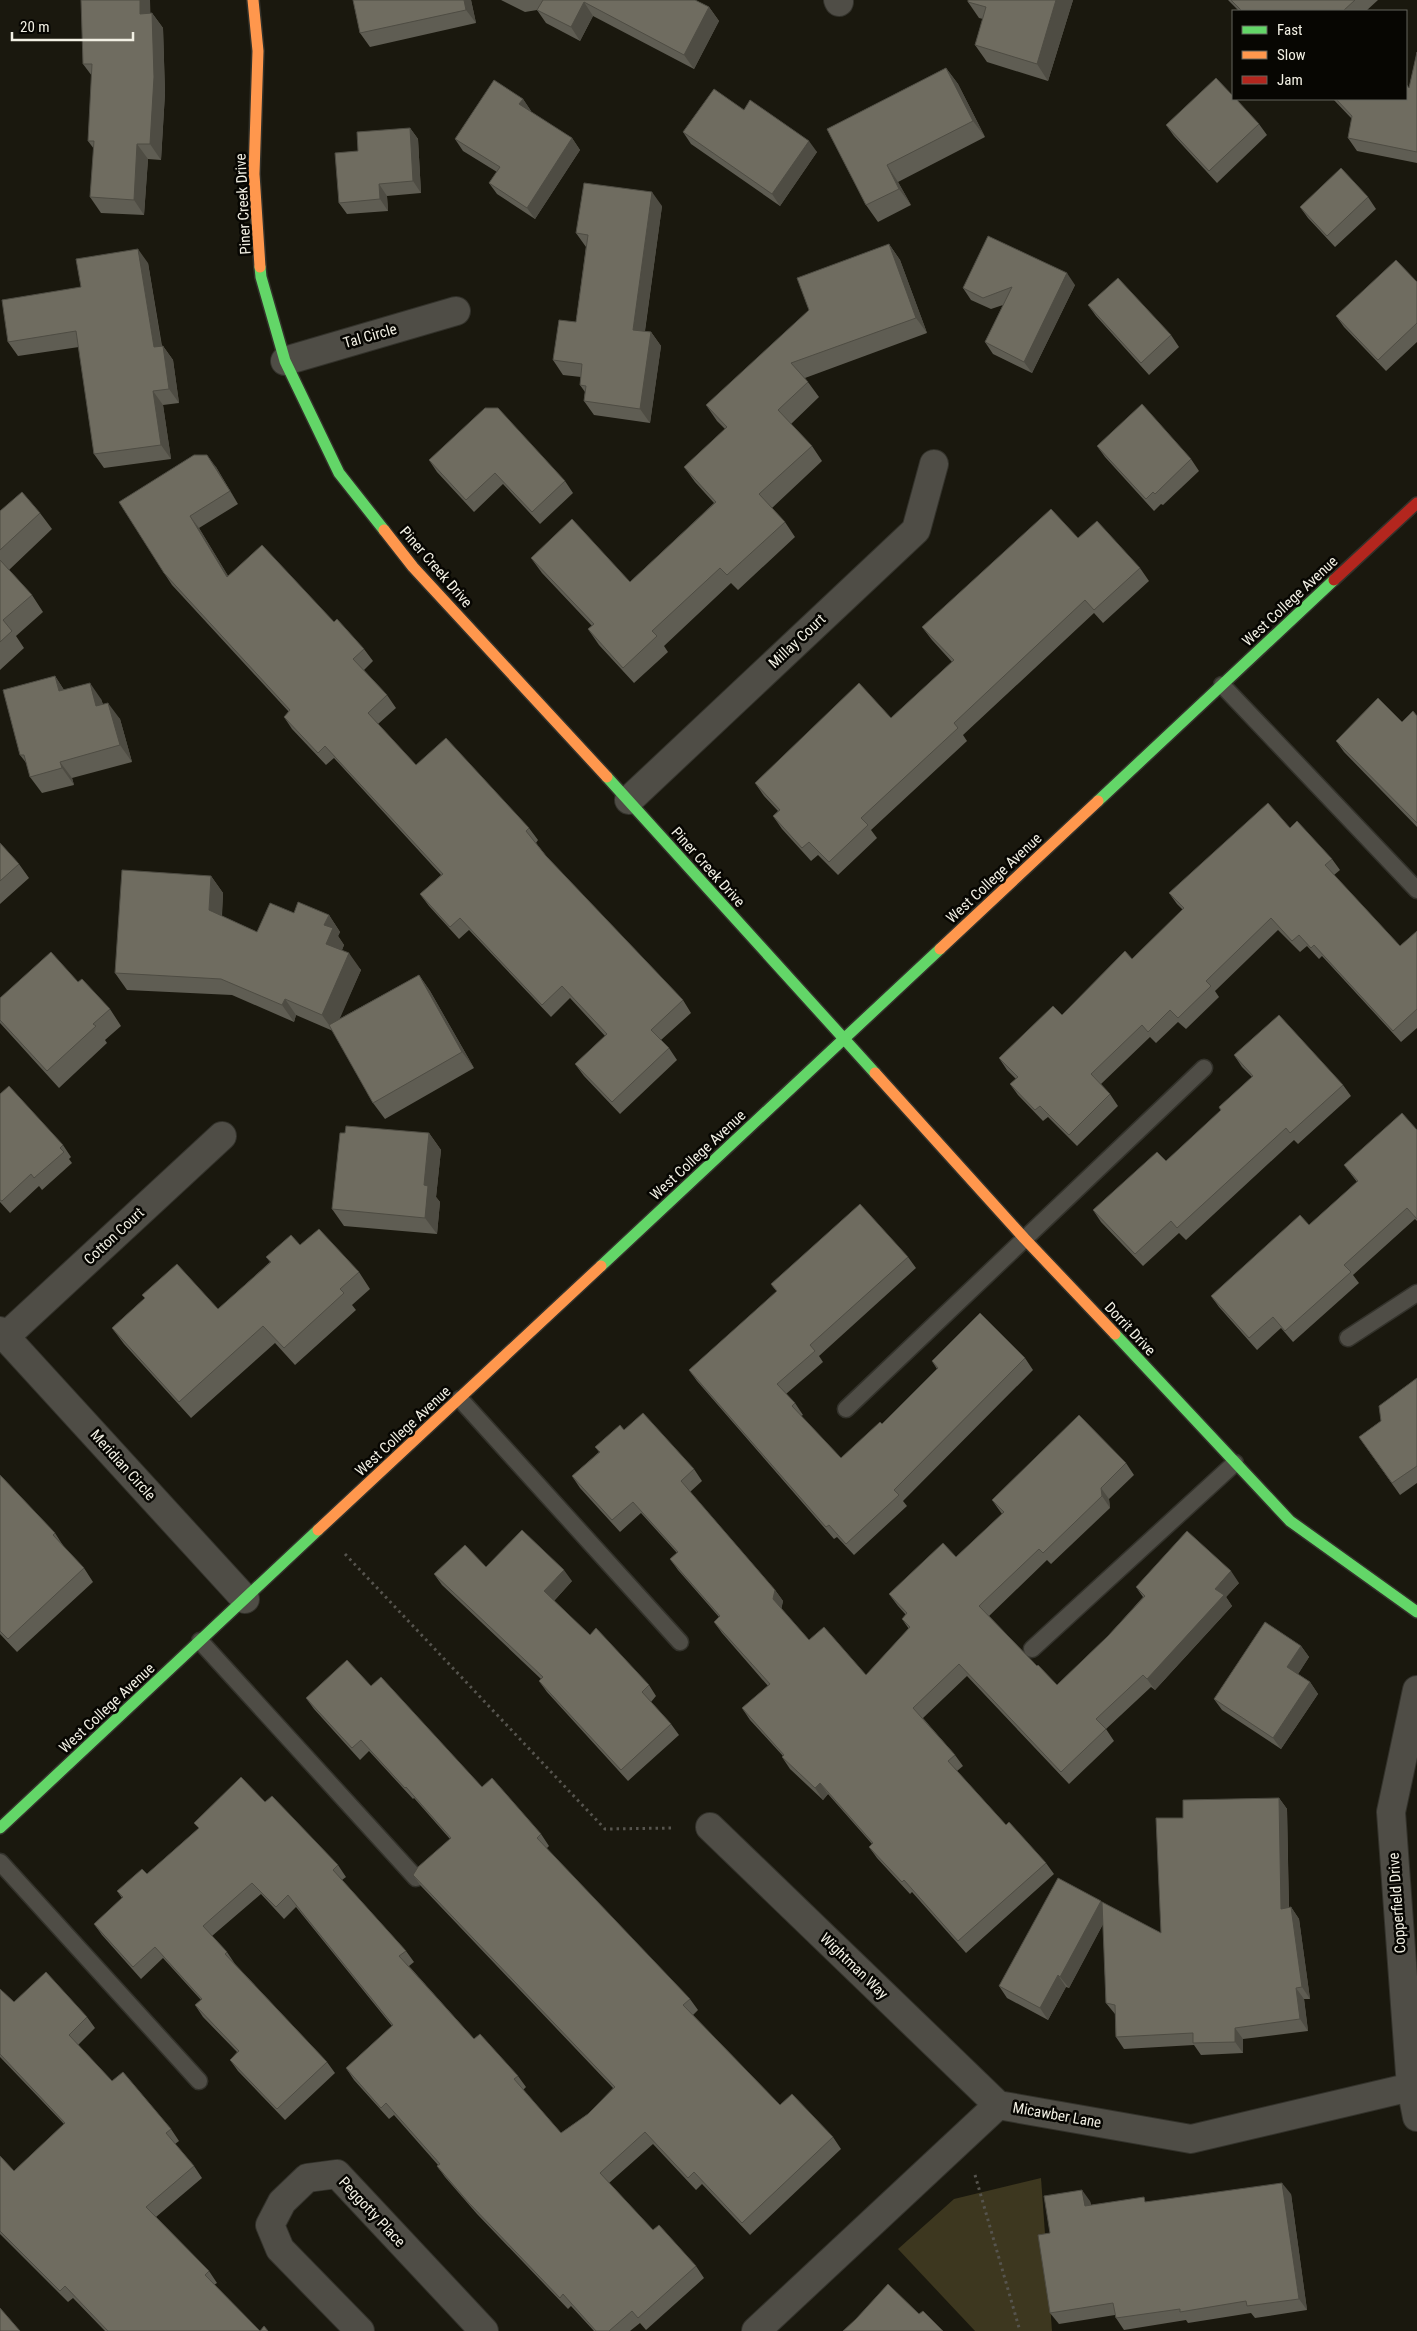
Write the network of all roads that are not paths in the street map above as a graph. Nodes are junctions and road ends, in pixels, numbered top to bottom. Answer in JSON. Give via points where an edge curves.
{"nodes":[{"id":1,"x":252,"y":0,"type":"edge"},
{"id":2,"x":456,"y":311,"type":"dead end"},
{"id":3,"x":285,"y":361,"type":"junction"},
{"id":4,"x":934,"y":464,"type":"dead end"},
{"id":5,"x":1417,"y":503,"type":"edge"},
{"id":6,"x":1222,"y":685,"type":"junction"},
{"id":7,"x":629,"y":800,"type":"junction"},
{"id":8,"x":1417,"y":890,"type":"edge"},
{"id":9,"x":843,"y":1040,"type":"junction"},
{"id":10,"x":1204,"y":1068,"type":"dead end"},
{"id":11,"x":222,"y":1136,"type":"dead end"},
{"id":12,"x":1024,"y":1238,"type":"junction"},
{"id":13,"x":1417,"y":1293,"type":"edge"},
{"id":14,"x":3,"y":1334,"type":"edge"},
{"id":15,"x":1348,"y":1338,"type":"dead end"},
{"id":16,"x":460,"y":1399,"type":"junction"},
{"id":17,"x":846,"y":1409,"type":"dead end"},
{"id":18,"x":1235,"y":1463,"type":"junction"},
{"id":19,"x":245,"y":1599,"type":"junction"},
{"id":20,"x":1417,"y":1612,"type":"edge"},
{"id":21,"x":200,"y":1641,"type":"junction"},
{"id":22,"x":680,"y":1642,"type":"dead end"},
{"id":23,"x":1032,"y":1649,"type":"dead end"},
{"id":24,"x":1417,"y":1690,"type":"edge"},
{"id":25,"x":710,"y":1827,"type":"road end"},
{"id":26,"x":0,"y":1828,"type":"edge"},
{"id":27,"x":0,"y":1862,"type":"edge"},
{"id":28,"x":416,"y":1878,"type":"edge"},
{"id":29,"x":199,"y":2081,"type":"dead end"},
{"id":30,"x":1411,"y":2087,"type":"junction"},
{"id":31,"x":998,"y":2105,"type":"junction"},
{"id":32,"x":1417,"y":2116,"type":"edge"},
{"id":33,"x":360,"y":2331,"type":"edge"},
{"id":34,"x":484,"y":2331,"type":"edge"},
{"id":35,"x":756,"y":2331,"type":"edge"}],
"edges":[{"from":1,"to":3,"type":"street","name":"Piner Creek Drive","via":[[258,51],[254,174],[261,277]]},
{"from":2,"to":3,"type":"street","name":"Tal Circle"},
{"from":3,"to":7,"type":"street","name":"Piner Creek Drive","via":[[340,473],[413,567]]},
{"from":4,"to":7,"type":"street","name":"Millay Court","via":[[916,530]]},
{"from":5,"to":6,"type":"street","name":"West College Avenue"},
{"from":6,"to":8,"type":"lane"},
{"from":6,"to":9,"type":"street","name":"West College Avenue"},
{"from":7,"to":9,"type":"street","name":"Piner Creek Drive"},
{"from":9,"to":12,"type":"street","name":"Dorrit Drive"},
{"from":9,"to":16,"type":"street","name":"West College Avenue"},
{"from":10,"to":12,"type":"lane"},
{"from":11,"to":14,"type":"street","name":"Cotton Court"},
{"from":12,"to":17,"type":"lane"},
{"from":12,"to":18,"type":"street","name":"Dorrit Drive"},
{"from":13,"to":15,"type":"lane"},
{"from":14,"to":19,"type":"street","name":"Meridian Circle"},
{"from":16,"to":19,"type":"street","name":"West College Avenue"},
{"from":16,"to":22,"type":"lane"},
{"from":18,"to":20,"type":"street","name":"Dorrit Drive","via":[[1290,1521]]},
{"from":18,"to":23,"type":"lane"},
{"from":19,"to":21,"type":"street","name":"West College Avenue"},
{"from":21,"to":26,"type":"street","name":"West College Avenue"},
{"from":21,"to":28,"type":"lane"},
{"from":24,"to":30,"type":"street","name":"Copperfield Drive","via":[[1391,1812]]},
{"from":25,"to":31,"type":"street","name":"Wightman Way"},
{"from":27,"to":29,"type":"lane"},
{"from":30,"to":31,"type":"street","name":"Micawber Lane","via":[[1191,2139]]},
{"from":30,"to":32,"type":"street","name":"Copperfield Drive"},
{"from":31,"to":35,"type":"street","name":"Micawber Lane"},
{"from":33,"to":34,"type":"street","name":"Peggotty Place","via":[[280,2249],[270,2225],[282,2202],[307,2178],[336,2174]]}]}
